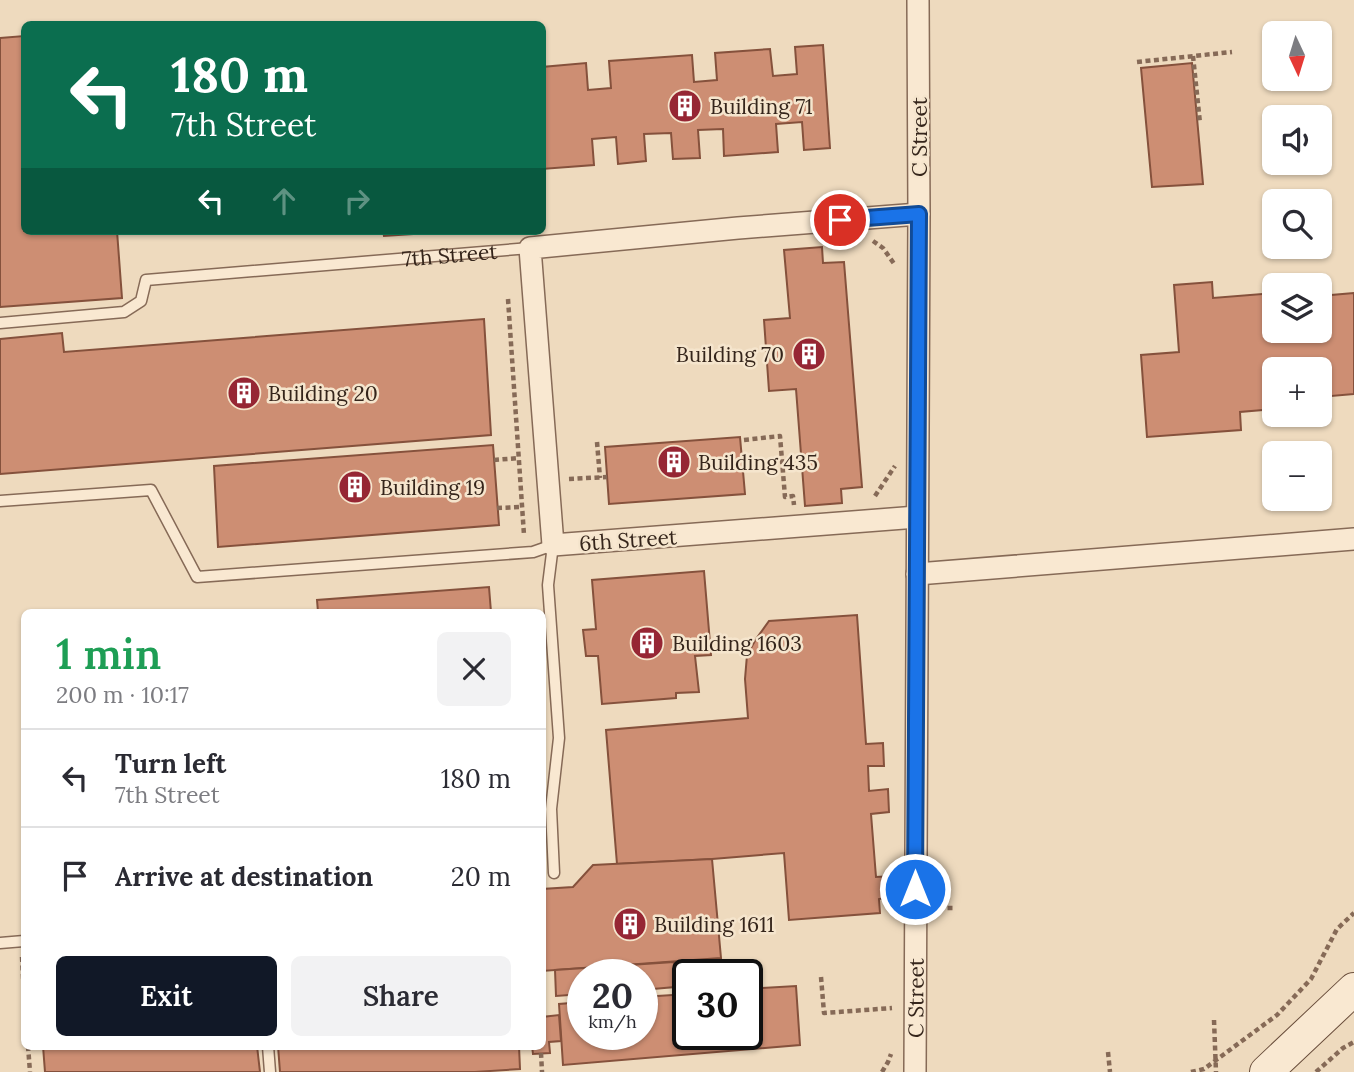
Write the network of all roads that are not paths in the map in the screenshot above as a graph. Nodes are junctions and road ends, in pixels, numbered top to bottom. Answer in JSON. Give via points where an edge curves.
{"nodes":[{"id":1,"x":918,"y":0,"type":"edge"},
{"id":2,"x":919,"y":214,"type":"junction"},
{"id":3,"x":530,"y":248,"type":"junction"},
{"id":4,"x":0,"y":323,"type":"edge"},
{"id":5,"x":0,"y":501,"type":"edge"},
{"id":6,"x":917,"y":517,"type":"junction"},
{"id":7,"x":1354,"y":539,"type":"edge"},
{"id":8,"x":553,"y":545,"type":"junction"},
{"id":9,"x":917,"y":574,"type":"junction"},
{"id":10,"x":554,"y":873,"type":"dead end"},
{"id":11,"x":0,"y":943,"type":"edge"},
{"id":12,"x":21,"y":945,"type":"edge"},
{"id":13,"x":1354,"y":989,"type":"edge"},
{"id":14,"x":268,"y":1050,"type":"edge"},
{"id":15,"x":270,"y":1072,"type":"edge"},
{"id":16,"x":915,"y":1072,"type":"edge"},
{"id":17,"x":1266,"y":1072,"type":"edge"}],
"edges":[{"from":1,"to":2,"type":"street","name":"C Street"},
{"from":2,"to":3,"type":"street","name":"7th Street"},
{"from":2,"to":6,"type":"street","name":"C Street"},
{"from":3,"to":4,"type":"lane","name":"7th Street","via":[[146,280],[141,301],[124,312]]},
{"from":3,"to":8,"type":"street","name":"6th Street"},
{"from":5,"to":8,"type":"lane","via":[[151,490],[197,577],[533,552]]},
{"from":6,"to":8,"type":"street","name":"6th Street"},
{"from":6,"to":9,"type":"street","name":"C Street"},
{"from":7,"to":9,"type":"street"},
{"from":8,"to":10,"type":"lane","via":[[548,585],[559,738],[551,809]]},
{"from":9,"to":16,"type":"street","name":"C Street"},
{"from":11,"to":12,"type":"lane"},
{"from":13,"to":17,"type":"street"},
{"from":14,"to":15,"type":"lane"}]}
